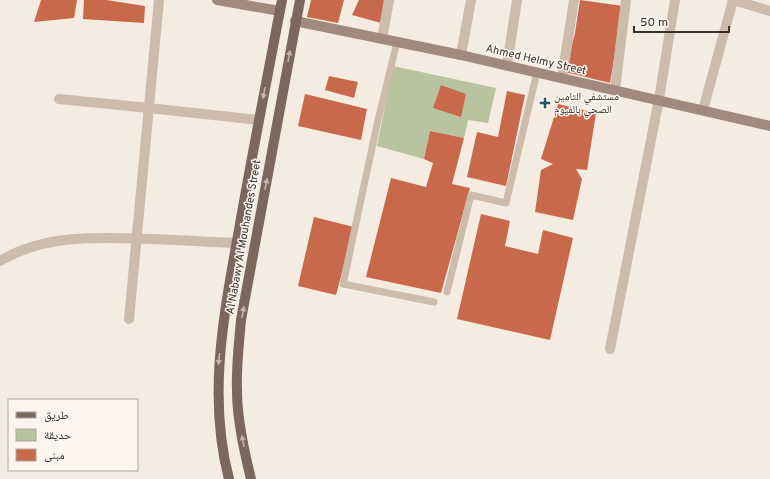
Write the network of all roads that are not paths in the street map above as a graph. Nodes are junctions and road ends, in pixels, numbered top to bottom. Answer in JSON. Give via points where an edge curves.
{"nodes":[{"id":1,"x":159,"y":0,"type":"edge"},
{"id":2,"x":217,"y":0,"type":"edge"},
{"id":3,"x":282,"y":0,"type":"edge"},
{"id":4,"x":300,"y":0,"type":"edge"},
{"id":5,"x":389,"y":0,"type":"edge"},
{"id":6,"x":471,"y":0,"type":"edge"},
{"id":7,"x":517,"y":0,"type":"edge"},
{"id":8,"x":574,"y":0,"type":"edge"},
{"id":9,"x":626,"y":0,"type":"edge"},
{"id":10,"x":675,"y":0,"type":"edge"},
{"id":11,"x":733,"y":0,"type":"edge"},
{"id":12,"x":280,"y":11,"type":"junction"},
{"id":13,"x":770,"y":11,"type":"edge"},
{"id":14,"x":295,"y":21,"type":"junction"},
{"id":15,"x":382,"y":39,"type":"junction"},
{"id":16,"x":397,"y":42,"type":"junction"},
{"id":17,"x":461,"y":55,"type":"junction"},
{"id":18,"x":507,"y":65,"type":"junction"},
{"id":19,"x":537,"y":72,"type":"junction"},
{"id":20,"x":562,"y":78,"type":"junction"},
{"id":21,"x":615,"y":90,"type":"junction"},
{"id":22,"x":59,"y":99,"type":"dead end"},
{"id":23,"x":658,"y":99,"type":"junction"},
{"id":24,"x":149,"y":108,"type":"junction"},
{"id":25,"x":703,"y":110,"type":"junction"},
{"id":26,"x":258,"y":120,"type":"junction"},
{"id":27,"x":770,"y":126,"type":"edge"},
{"id":28,"x":136,"y":238,"type":"junction"},
{"id":29,"x":237,"y":243,"type":"junction"},
{"id":30,"x":0,"y":261,"type":"edge"},
{"id":31,"x":447,"y":292,"type":"dead end"},
{"id":32,"x":434,"y":302,"type":"dead end"},
{"id":33,"x":129,"y":319,"type":"dead end"},
{"id":34,"x":610,"y":349,"type":"dead end"},
{"id":35,"x":229,"y":479,"type":"edge"},
{"id":36,"x":251,"y":479,"type":"edge"}],
"edges":[{"from":1,"to":24,"type":"street"},
{"from":2,"to":12,"type":"main road"},
{"from":3,"to":12,"type":"main road","name":"Al Nabawy Al Mouhandes Street"},
{"from":4,"to":14,"type":"main road","name":"Al Nabawy Al Mouhandes Street"},
{"from":5,"to":15,"type":"street"},
{"from":6,"to":17,"type":"street"},
{"from":7,"to":18,"type":"street"},
{"from":8,"to":20,"type":"street"},
{"from":9,"to":21,"type":"street"},
{"from":10,"to":23,"type":"street"},
{"from":11,"to":13,"type":"street"},
{"from":11,"to":25,"type":"street"},
{"from":12,"to":26,"type":"main road","name":"Al Nabawy Al Mouhandes Street","one_way":true},
{"from":14,"to":15,"type":"main road","name":"Ahmed Helmy Street"},
{"from":36,"to":14,"type":"main road","name":"Al Nabawy Al Mouhandes Street","one_way":true,"via":[[238,409],[238,346]]},
{"from":15,"to":16,"type":"main road","name":"Ahmed Helmy Street"},
{"from":16,"to":17,"type":"main road","name":"Ahmed Helmy Street"},
{"from":16,"to":32,"type":"lane","via":[[343,284]]},
{"from":17,"to":18,"type":"main road","name":"Ahmed Helmy Street"},
{"from":18,"to":19,"type":"main road","name":"Ahmed Helmy Street"},
{"from":19,"to":20,"type":"main road","name":"Ahmed Helmy Street"},
{"from":19,"to":31,"type":"lane","via":[[506,203],[471,195]]},
{"from":20,"to":21,"type":"main road","name":"Ahmed Helmy Street"},
{"from":21,"to":23,"type":"main road","name":"Ahmed Helmy Street"},
{"from":22,"to":24,"type":"street"},
{"from":23,"to":25,"type":"main road","name":"Ahmed Helmy Street"},
{"from":23,"to":34,"type":"street"},
{"from":24,"to":26,"type":"street"},
{"from":24,"to":28,"type":"street"},
{"from":25,"to":27,"type":"main road","name":"Ahmed Helmy Street"},
{"from":26,"to":29,"type":"main road","name":"Al Nabawy Al Mouhandes Street"},
{"from":28,"to":29,"type":"street"},
{"from":28,"to":30,"type":"street","via":[[80,238],[54,242],[31,247]]},
{"from":28,"to":33,"type":"street"},
{"from":29,"to":35,"type":"main road","name":"Al Nabawy Al Mouhandes Street","one_way":true,"via":[[222,322],[218,371],[220,435]]}]}
